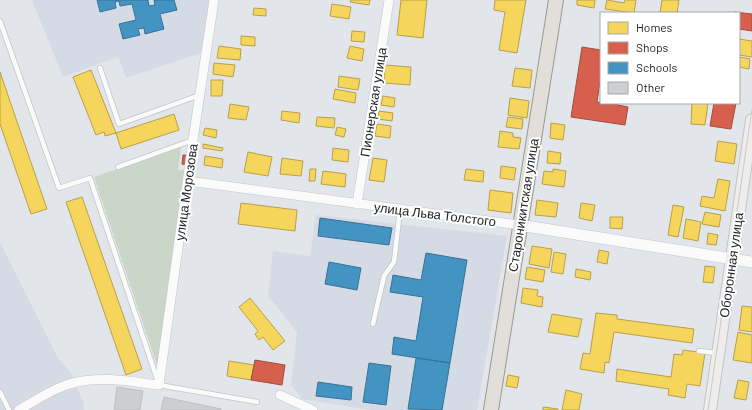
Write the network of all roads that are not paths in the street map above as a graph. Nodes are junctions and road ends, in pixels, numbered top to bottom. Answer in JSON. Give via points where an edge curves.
{"nodes":[{"id":1,"x":214,"y":0,"type":"edge"},
{"id":2,"x":389,"y":0,"type":"edge"},
{"id":3,"x":556,"y":0,"type":"edge"},
{"id":4,"x":0,"y":21,"type":"edge"},
{"id":5,"x":100,"y":68,"type":"dead end"},
{"id":6,"x":200,"y":95,"type":"junction"},
{"id":7,"x":752,"y":120,"type":"edge"},
{"id":8,"x":193,"y":140,"type":"junction"},
{"id":9,"x":118,"y":166,"type":"dead end"},
{"id":10,"x":188,"y":181,"type":"junction"},
{"id":11,"x":357,"y":204,"type":"junction"},
{"id":12,"x":400,"y":210,"type":"junction"},
{"id":13,"x":520,"y":225,"type":"junction"},
{"id":14,"x":731,"y":259,"type":"junction"},
{"id":15,"x":752,"y":262,"type":"edge"},
{"id":16,"x":373,"y":324,"type":"dead end"},
{"id":17,"x":699,"y":351,"type":"dead end"},
{"id":18,"x":718,"y":353,"type":"junction"},
{"id":19,"x":159,"y":385,"type":"junction"},
{"id":20,"x":0,"y":392,"type":"edge"},
{"id":21,"x":280,"y":395,"type":"dead end"},
{"id":22,"x":257,"y":402,"type":"dead end"},
{"id":23,"x":30,"y":407,"type":"edge"},
{"id":24,"x":9,"y":410,"type":"edge"},
{"id":25,"x":19,"y":410,"type":"edge"},
{"id":26,"x":313,"y":410,"type":"edge"},
{"id":27,"x":491,"y":410,"type":"edge"},
{"id":28,"x":710,"y":410,"type":"edge"}],
"edges":[{"from":1,"to":6,"type":"street","name":"улица Морозова"},
{"from":2,"to":11,"type":"street","name":"Пионерская улица"},
{"from":3,"to":13,"type":"main road","name":"Староникитская улица"},
{"from":4,"to":19,"type":"lane","via":[[59,188],[90,178]]},
{"from":5,"to":6,"type":"lane","via":[[119,124]]},
{"from":6,"to":8,"type":"street","name":"улица Морозова"},
{"from":7,"to":14,"type":"main road","name":"Оборонная улица"},
{"from":8,"to":9,"type":"lane"},
{"from":8,"to":10,"type":"street","name":"улица Морозова"},
{"from":10,"to":11,"type":"street","name":"улица Льва Толстого"},
{"from":10,"to":19,"type":"street","name":"улица Морозова"},
{"from":11,"to":12,"type":"street","name":"улица Льва Толстого"},
{"from":12,"to":13,"type":"street","name":"улица Льва Толстого"},
{"from":12,"to":16,"type":"lane","via":[[394,262],[384,276]]},
{"from":13,"to":14,"type":"street","name":"улица Льва Толстого"},
{"from":13,"to":27,"type":"main road","name":"Староникитская улица"},
{"from":14,"to":15,"type":"street","name":"улица Льва Толстого"},
{"from":14,"to":18,"type":"main road","name":"Оборонная улица"},
{"from":17,"to":18,"type":"lane"},
{"from":18,"to":28,"type":"main road","name":"Оборонная улица"},
{"from":19,"to":22,"type":"lane"},
{"from":19,"to":23,"type":"street","via":[[97,379],[76,382],[56,390]]},
{"from":20,"to":24,"type":"lane"},
{"from":21,"to":26,"type":"street"},
{"from":23,"to":25,"type":"street"}]}
